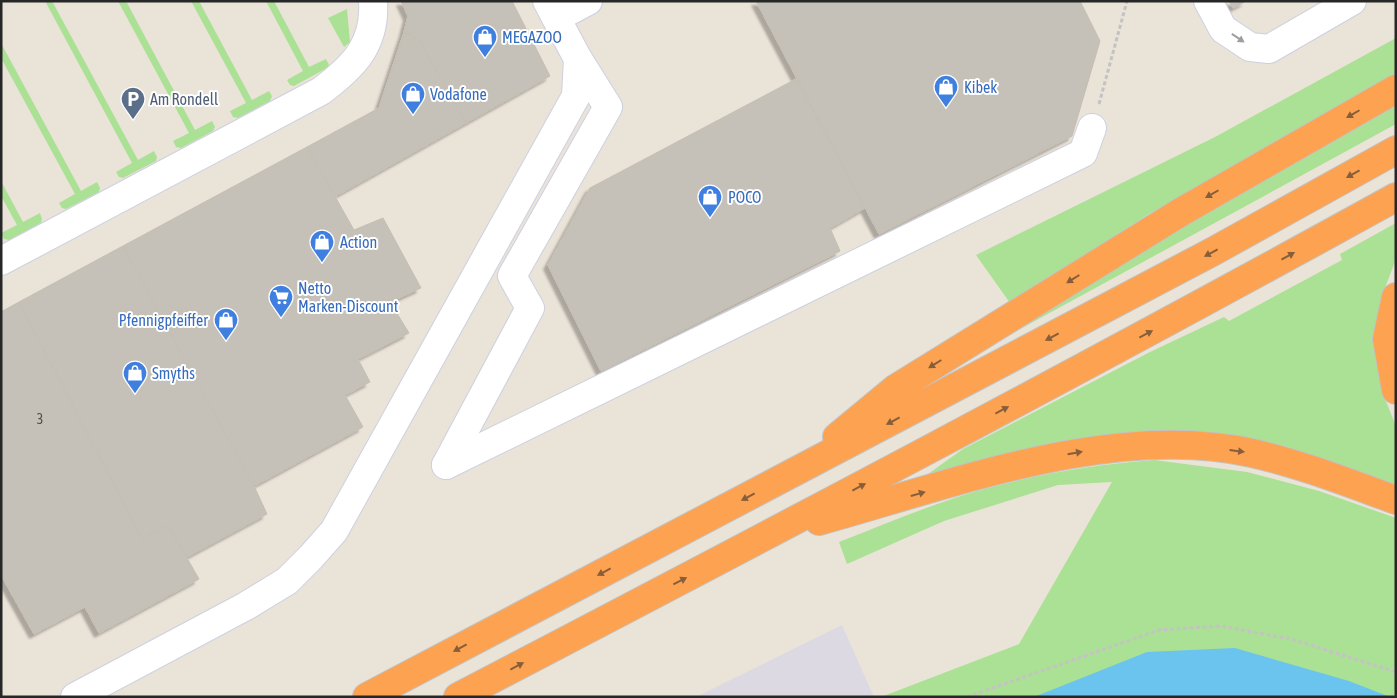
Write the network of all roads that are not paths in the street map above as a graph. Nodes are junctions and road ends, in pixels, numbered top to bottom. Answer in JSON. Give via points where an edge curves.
{"nodes":[{"id":1,"x":372,"y":1,"type":"edge"},
{"id":2,"x":588,"y":1,"type":"edge"},
{"id":3,"x":1208,"y":1,"type":"edge"},
{"id":4,"x":1352,"y":1,"type":"edge"},
{"id":5,"x":552,"y":9,"type":"edge"},
{"id":6,"x":578,"y":59,"type":"junction"},
{"id":7,"x":1396,"y":89,"type":"edge"},
{"id":8,"x":1092,"y":128,"type":"road end"},
{"id":9,"x":1396,"y":150,"type":"edge"},
{"id":10,"x":1396,"y":196,"type":"edge"},
{"id":11,"x":1,"y":261,"type":"edge"},
{"id":12,"x":1396,"y":297,"type":"edge"},
{"id":13,"x":1396,"y":390,"type":"edge"},
{"id":14,"x":791,"y":474,"type":"junction"},
{"id":15,"x":1396,"y":500,"type":"edge"},
{"id":16,"x":770,"y":535,"type":"junction"},
{"id":17,"x":75,"y":697,"type":"edge"},
{"id":18,"x":367,"y":697,"type":"edge"},
{"id":19,"x":458,"y":697,"type":"edge"}],
"edges":[{"from":1,"to":11,"type":"lane","via":[[367,42],[348,71],[321,91]]},
{"from":2,"to":5,"type":"lane"},
{"from":3,"to":4,"type":"lane","one_way":true,"via":[[1223,29],[1250,47],[1269,49]]},
{"from":5,"to":6,"type":"lane"},
{"from":6,"to":8,"type":"lane","via":[[608,107],[512,276],[530,308],[446,466],[1082,153]]},
{"from":6,"to":17,"type":"lane","via":[[576,96],[334,531],[287,581]]},
{"from":7,"to":14,"type":"highway","one_way":true,"via":[[1180,212],[896,389]]},
{"from":9,"to":14,"type":"highway","one_way":true,"via":[[1214,251]]},
{"from":16,"to":10,"type":"highway","one_way":true,"via":[[1224,292]]},
{"from":12,"to":13,"type":"highway","via":[[1387,339]]},
{"from":14,"to":18,"type":"highway","one_way":true},
{"from":16,"to":15,"type":"highway","one_way":true,"via":[[998,471],[1075,453],[1133,445],[1187,444],[1252,453]]},
{"from":19,"to":16,"type":"highway","one_way":true}]}
